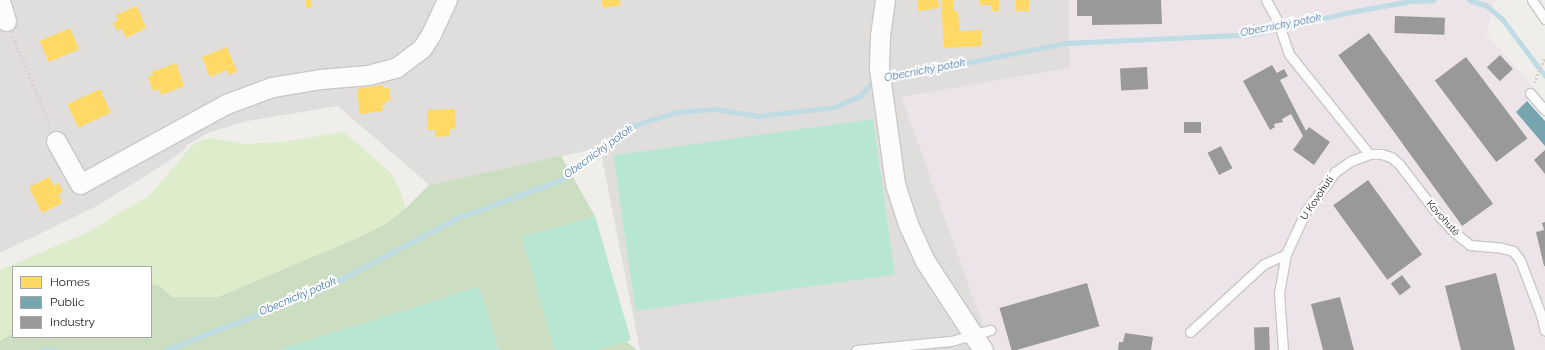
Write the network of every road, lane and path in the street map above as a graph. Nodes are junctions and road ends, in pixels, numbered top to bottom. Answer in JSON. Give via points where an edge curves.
{"nodes":[{"id":1,"x":447,"y":0,"type":"edge"},
{"id":2,"x":886,"y":0,"type":"edge"},
{"id":3,"x":1266,"y":0,"type":"edge"},
{"id":4,"x":1532,"y":0,"type":"edge"},
{"id":5,"x":0,"y":1,"type":"edge"},
{"id":6,"x":1545,"y":18,"type":"edge"},
{"id":7,"x":6,"y":21,"type":"joint"},
{"id":8,"x":1545,"y":57,"type":"edge"},
{"id":9,"x":1532,"y":89,"type":"joint"},
{"id":10,"x":1545,"y":110,"type":"edge"},
{"id":11,"x":56,"y":141,"type":"joint"},
{"id":12,"x":1369,"y":154,"type":"junction"},
{"id":13,"x":1286,"y":254,"type":"junction"},
{"id":14,"x":1543,"y":314,"type":"edge"},
{"id":15,"x":1545,"y":331,"type":"edge"},
{"id":16,"x":1190,"y":332,"type":"dead end"},
{"id":17,"x":983,"y":338,"type":"edge"},
{"id":18,"x":856,"y":350,"type":"edge"},
{"id":19,"x":1283,"y":350,"type":"edge"}],
"edges":[{"from":1,"to":11,"type":"street","via":[[432,34],[422,48],[397,67],[368,75],[272,87],[239,99],[80,184]]},
{"from":2,"to":17,"type":"street","via":[[880,36],[879,68],[896,184],[908,224],[925,261]]},
{"from":3,"to":12,"type":"lane","via":[[1276,16],[1289,54]]},
{"from":4,"to":6,"type":"lane"},
{"from":5,"to":7,"type":"street"},
{"from":7,"to":11,"type":"path"},
{"from":8,"to":9,"type":"path"},
{"from":9,"to":10,"type":"lane"},
{"from":12,"to":13,"type":"lane","name":"U Kovohutí","via":[[1351,161],[1335,172],[1306,211]]},
{"from":12,"to":14,"type":"lane","name":"Kovohutě","via":[[1391,157],[1399,164],[1439,216],[1470,245],[1513,251],[1520,260]]},
{"from":13,"to":16,"type":"lane","via":[[1264,264]]},
{"from":13,"to":19,"type":"lane","name":"U Kovohutí","via":[[1279,293]]},
{"from":14,"to":15,"type":"lane","name":"Kovohutě"},
{"from":17,"to":18,"type":"lane"}]}
